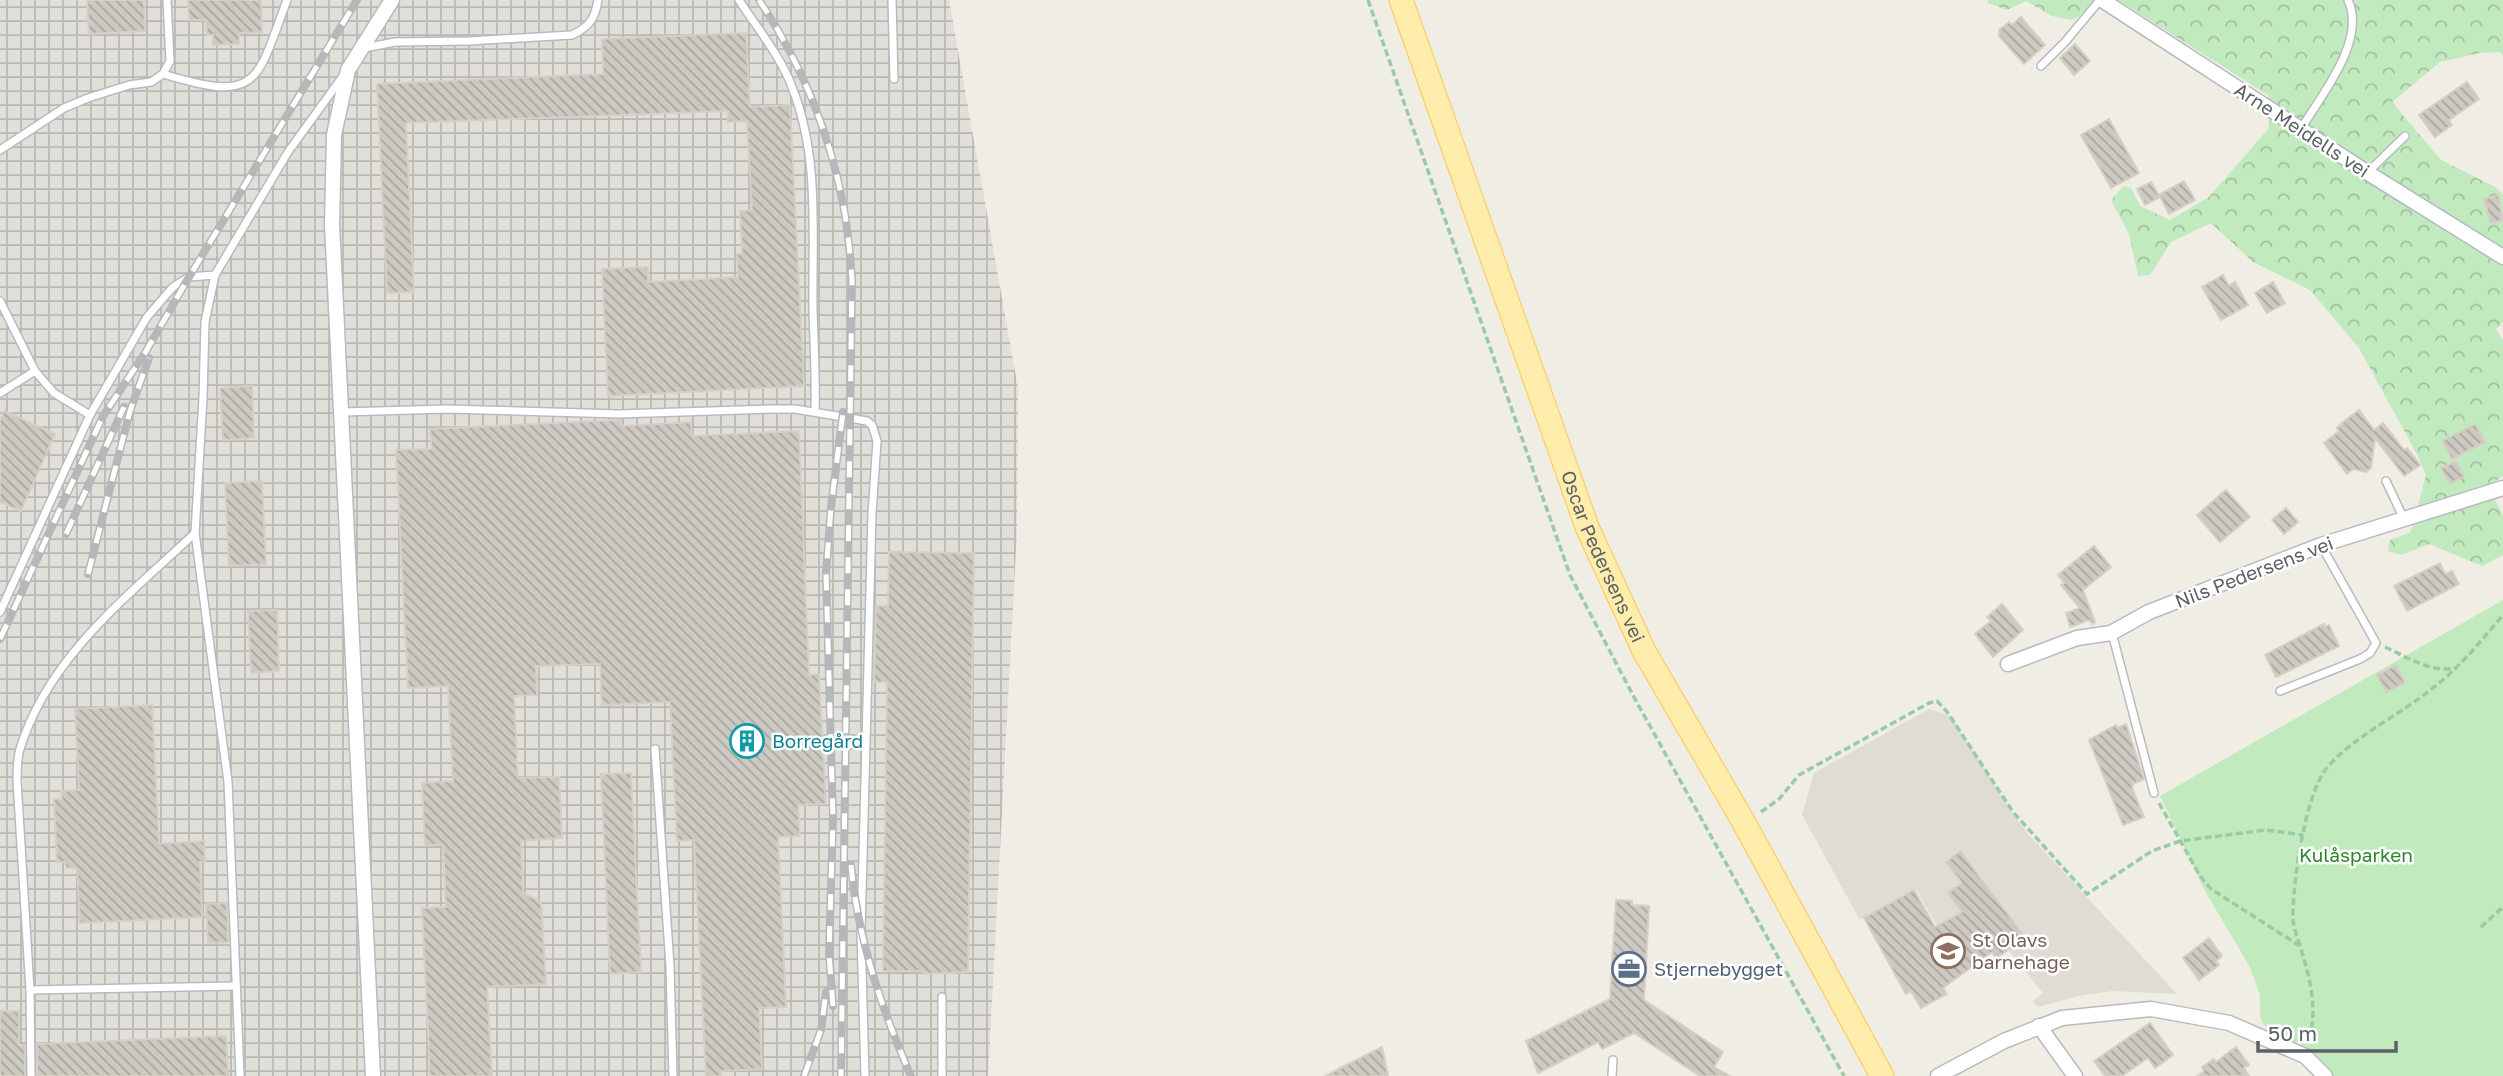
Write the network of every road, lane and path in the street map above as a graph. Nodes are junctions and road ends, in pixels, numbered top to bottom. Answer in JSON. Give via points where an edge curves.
{"nodes":[{"id":1,"x":167,"y":0,"type":"edge"},
{"id":2,"x":288,"y":0,"type":"edge"},
{"id":3,"x":392,"y":0,"type":"edge"},
{"id":4,"x":598,"y":0,"type":"edge"},
{"id":5,"x":738,"y":0,"type":"edge"},
{"id":6,"x":892,"y":0,"type":"edge"},
{"id":7,"x":1401,"y":0,"type":"edge"},
{"id":8,"x":2101,"y":0,"type":"edge"},
{"id":9,"x":2348,"y":0,"type":"edge"},
{"id":10,"x":360,"y":49,"type":"junction"},
{"id":11,"x":2041,"y":66,"type":"dead end"},
{"id":12,"x":348,"y":70,"type":"junction"},
{"id":13,"x":163,"y":74,"type":"junction"},
{"id":14,"x":894,"y":79,"type":"dead end"},
{"id":15,"x":2301,"y":129,"type":"junction"},
{"id":16,"x":2405,"y":136,"type":"dead end"},
{"id":17,"x":0,"y":150,"type":"edge"},
{"id":18,"x":2368,"y":173,"type":"junction"},
{"id":19,"x":2503,"y":257,"type":"edge"},
{"id":20,"x":215,"y":275,"type":"junction"},
{"id":21,"x":0,"y":301,"type":"edge"},
{"id":22,"x":34,"y":371,"type":"junction"},
{"id":23,"x":0,"y":393,"type":"edge"},
{"id":24,"x":341,"y":412,"type":"junction"},
{"id":25,"x":815,"y":412,"type":"junction"},
{"id":26,"x":90,"y":415,"type":"junction"},
{"id":27,"x":2386,"y":481,"type":"dead end"},
{"id":28,"x":2503,"y":488,"type":"edge"},
{"id":29,"x":2404,"y":519,"type":"junction"},
{"id":30,"x":195,"y":533,"type":"junction"},
{"id":31,"x":2321,"y":545,"type":"junction"},
{"id":32,"x":0,"y":612,"type":"edge"},
{"id":33,"x":2503,"y":615,"type":"edge"},
{"id":34,"x":2111,"y":633,"type":"junction"},
{"id":35,"x":2376,"y":643,"type":"junction"},
{"id":36,"x":2008,"y":664,"type":"dead end"},
{"id":37,"x":2459,"y":667,"type":"junction"},
{"id":38,"x":2280,"y":691,"type":"dead end"},
{"id":39,"x":655,"y":749,"type":"dead end"},
{"id":40,"x":2154,"y":793,"type":"joint"},
{"id":41,"x":1743,"y":821,"type":"junction"},
{"id":42,"x":2303,"y":835,"type":"junction"},
{"id":43,"x":2180,"y":841,"type":"junction"},
{"id":44,"x":2503,"y":907,"type":"edge"},
{"id":45,"x":2481,"y":927,"type":"dead end"},
{"id":46,"x":2300,"y":946,"type":"junction"},
{"id":47,"x":236,"y":986,"type":"junction"},
{"id":48,"x":30,"y":990,"type":"junction"},
{"id":49,"x":942,"y":998,"type":"dead end"},
{"id":50,"x":2039,"y":1026,"type":"junction"},
{"id":51,"x":2305,"y":1056,"type":"junction"},
{"id":52,"x":1613,"y":1060,"type":"dead end"},
{"id":53,"x":31,"y":1076,"type":"edge"},
{"id":54,"x":240,"y":1076,"type":"edge"},
{"id":55,"x":373,"y":1076,"type":"edge"},
{"id":56,"x":673,"y":1076,"type":"edge"},
{"id":57,"x":865,"y":1076,"type":"edge"},
{"id":58,"x":942,"y":1076,"type":"edge"},
{"id":59,"x":1612,"y":1076,"type":"edge"},
{"id":60,"x":1882,"y":1076,"type":"edge"},
{"id":61,"x":1938,"y":1076,"type":"edge"},
{"id":62,"x":2075,"y":1076,"type":"edge"},
{"id":63,"x":2325,"y":1076,"type":"edge"}],
"edges":[{"from":1,"to":13,"type":"lane","via":[[170,61]]},
{"from":2,"to":13,"type":"lane","via":[[254,78],[223,88]]},
{"from":3,"to":10,"type":"street"},
{"from":4,"to":10,"type":"lane","via":[[592,21],[572,35],[394,42]]},
{"from":5,"to":25,"type":"lane","via":[[786,73],[806,128],[811,167]]},
{"from":6,"to":14,"type":"lane"},
{"from":7,"to":41,"type":"main road","name":"Oscar Pedersens vei","via":[[1587,527],[1644,651]]},
{"from":8,"to":11,"type":"lane"},
{"from":8,"to":15,"type":"street","name":"Arne Meidells vei"},
{"from":9,"to":15,"type":"lane","via":[[2353,32],[2347,51]]},
{"from":10,"to":12,"type":"street"},
{"from":12,"to":20,"type":"lane","via":[[288,152]]},
{"from":12,"to":24,"type":"street","via":[[334,135],[332,224]]},
{"from":13,"to":17,"type":"lane","via":[[151,82],[64,108]]},
{"from":15,"to":18,"type":"street","name":"Arne Meidells vei"},
{"from":16,"to":18,"type":"lane"},
{"from":18,"to":19,"type":"street","name":"Arne Meidells vei"},
{"from":20,"to":26,"type":"lane","via":[[189,276],[173,287],[147,317]]},
{"from":20,"to":30,"type":"lane","via":[[205,322]]},
{"from":21,"to":22,"type":"lane"},
{"from":22,"to":23,"type":"lane"},
{"from":22,"to":26,"type":"lane","via":[[54,393]]},
{"from":24,"to":25,"type":"lane","via":[[460,409],[619,414],[771,408]]},
{"from":24,"to":55,"type":"street"},
{"from":25,"to":57,"type":"lane","via":[[867,421],[875,429],[877,441],[861,920]]},
{"from":26,"to":32,"type":"lane"},
{"from":27,"to":29,"type":"lane"},
{"from":28,"to":29,"type":"street","name":"Nils Pedersens vei"},
{"from":29,"to":31,"type":"street","name":"Nils Pedersens vei"},
{"from":30,"to":47,"type":"lane","via":[[228,782]]},
{"from":30,"to":48,"type":"lane","via":[[89,634],[55,675],[19,751]]},
{"from":31,"to":34,"type":"street","name":"Nils Pedersens vei","via":[[2149,612]]},
{"from":31,"to":35,"type":"lane"},
{"from":33,"to":37,"type":"path"},
{"from":34,"to":36,"type":"street","name":"Nils Pedersens vei","via":[[2077,638]]},
{"from":34,"to":40,"type":"lane"},
{"from":35,"to":37,"type":"path","via":[[2442,670]]},
{"from":35,"to":38,"type":"lane","via":[[2360,659]]},
{"from":37,"to":42,"type":"path","via":[[2340,754],[2324,771]]},
{"from":39,"to":56,"type":"lane"},
{"from":40,"to":43,"type":"path"},
{"from":41,"to":43,"type":"path","via":[[1768,809],[1799,775],[1937,701],[2014,812],[2087,894],[2152,850]]},
{"from":41,"to":60,"type":"main road","name":"Oscar Pedersens vei"},
{"from":42,"to":43,"type":"path","via":[[2266,830]]},
{"from":42,"to":46,"type":"path","via":[[2293,922]]},
{"from":43,"to":46,"type":"path","via":[[2211,889]]},
{"from":44,"to":45,"type":"path"},
{"from":46,"to":51,"type":"path","via":[[2314,998],[2314,1025]]},
{"from":47,"to":48,"type":"lane"},
{"from":47,"to":54,"type":"lane"},
{"from":48,"to":53,"type":"lane"},
{"from":49,"to":58,"type":"lane"},
{"from":50,"to":51,"type":"street","via":[[2076,1015],[2151,1009],[2229,1023]]},
{"from":50,"to":61,"type":"street"},
{"from":50,"to":62,"type":"street"},
{"from":51,"to":63,"type":"street"},
{"from":52,"to":59,"type":"lane"}]}
